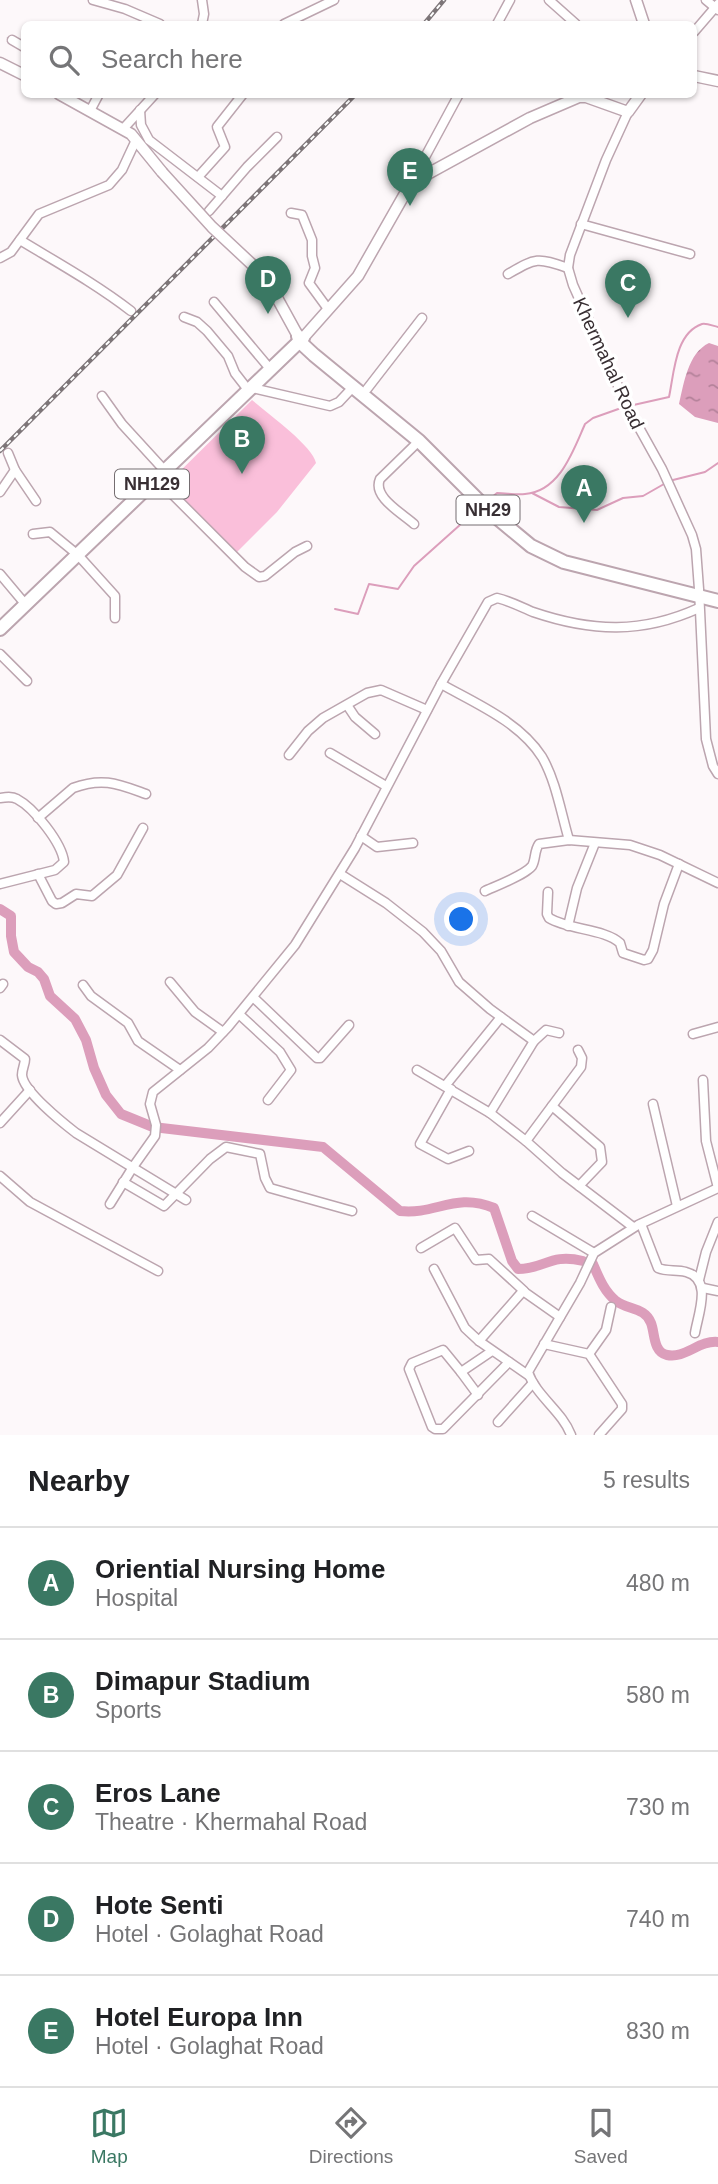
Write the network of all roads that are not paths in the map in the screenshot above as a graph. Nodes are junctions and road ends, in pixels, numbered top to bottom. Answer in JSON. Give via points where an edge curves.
{"nodes":[{"id":1,"x":93,"y":0,"type":"edge"},
{"id":2,"x":202,"y":0,"type":"edge"},
{"id":3,"x":334,"y":0,"type":"edge"},
{"id":4,"x":510,"y":0,"type":"edge"},
{"id":5,"x":549,"y":0,"type":"edge"},
{"id":6,"x":636,"y":0,"type":"edge"},
{"id":7,"x":706,"y":0,"type":"edge"},
{"id":8,"x":717,"y":7,"type":"edge"},
{"id":9,"x":153,"y":21,"type":"edge"},
{"id":10,"x":202,"y":21,"type":"edge"},
{"id":11,"x":290,"y":21,"type":"edge"},
{"id":12,"x":499,"y":21,"type":"edge"},
{"id":13,"x":573,"y":21,"type":"edge"},
{"id":14,"x":643,"y":21,"type":"edge"},
{"id":15,"x":697,"y":29,"type":"edge"},
{"id":16,"x":12,"y":40,"type":"dead end"},
{"id":17,"x":21,"y":45,"type":"edge"},
{"id":18,"x":0,"y":63,"type":"edge"},
{"id":19,"x":21,"y":74,"type":"edge"},
{"id":20,"x":698,"y":78,"type":"edge"},
{"id":21,"x":718,"y":81,"type":"edge"},
{"id":22,"x":718,"y":87,"type":"edge"},
{"id":23,"x":66,"y":98,"type":"edge"},
{"id":24,"x":97,"y":98,"type":"edge"},
{"id":25,"x":151,"y":98,"type":"edge"},
{"id":26,"x":240,"y":98,"type":"edge"},
{"id":27,"x":456,"y":98,"type":"edge"},
{"id":28,"x":577,"y":98,"type":"edge"},
{"id":29,"x":592,"y":98,"type":"edge"},
{"id":30,"x":638,"y":98,"type":"edge"},
{"id":31,"x":140,"y":110,"type":"junction"},
{"id":32,"x":90,"y":111,"type":"junction"},
{"id":33,"x":628,"y":112,"type":"junction"},
{"id":34,"x":123,"y":129,"type":"junction"},
{"id":35,"x":277,"y":137,"type":"dead end"},
{"id":36,"x":136,"y":140,"type":"junction"},
{"id":37,"x":198,"y":177,"type":"junction"},
{"id":38,"x":411,"y":183,"type":"junction"},
{"id":39,"x":222,"y":195,"type":"junction"},
{"id":40,"x":209,"y":211,"type":"dead end"},
{"id":41,"x":291,"y":213,"type":"dead end"},
{"id":42,"x":581,"y":224,"type":"junction"},
{"id":43,"x":20,"y":240,"type":"junction"},
{"id":44,"x":690,"y":254,"type":"dead end"},
{"id":45,"x":0,"y":258,"type":"edge"},
{"id":46,"x":568,"y":268,"type":"junction"},
{"id":47,"x":508,"y":274,"type":"dead end"},
{"id":48,"x":214,"y":302,"type":"dead end"},
{"id":49,"x":328,"y":309,"type":"junction"},
{"id":50,"x":131,"y":311,"type":"dead end"},
{"id":51,"x":184,"y":317,"type":"dead end"},
{"id":52,"x":422,"y":318,"type":"dead end"},
{"id":53,"x":300,"y":339,"type":"junction"},
{"id":54,"x":271,"y":370,"type":"junction"},
{"id":55,"x":360,"y":388,"type":"junction"},
{"id":56,"x":251,"y":389,"type":"junction"},
{"id":57,"x":102,"y":396,"type":"dead end"},
{"id":58,"x":419,"y":441,"type":"junction"},
{"id":59,"x":8,"y":453,"type":"dead end"},
{"id":60,"x":15,"y":470,"type":"junction"},
{"id":61,"x":161,"y":475,"type":"junction"},
{"id":62,"x":0,"y":492,"type":"edge"},
{"id":63,"x":36,"y":501,"type":"dead end"},
{"id":64,"x":414,"y":524,"type":"dead end"},
{"id":65,"x":33,"y":534,"type":"dead end"},
{"id":66,"x":307,"y":546,"type":"dead end"},
{"id":67,"x":78,"y":555,"type":"junction"},
{"id":68,"x":0,"y":574,"type":"edge"},
{"id":69,"x":718,"y":595,"type":"edge"},
{"id":70,"x":699,"y":597,"type":"junction"},
{"id":71,"x":718,"y":601,"type":"edge"},
{"id":72,"x":26,"y":605,"type":"junction"},
{"id":73,"x":116,"y":618,"type":"dead end"},
{"id":74,"x":0,"y":628,"type":"edge"},
{"id":75,"x":0,"y":654,"type":"edge"},
{"id":76,"x":27,"y":681,"type":"dead end"},
{"id":77,"x":441,"y":684,"type":"junction"},
{"id":78,"x":347,"y":705,"type":"junction"},
{"id":79,"x":427,"y":710,"type":"junction"},
{"id":80,"x":375,"y":734,"type":"dead end"},
{"id":81,"x":330,"y":753,"type":"dead end"},
{"id":82,"x":289,"y":755,"type":"dead end"},
{"id":83,"x":718,"y":774,"type":"edge"},
{"id":84,"x":386,"y":786,"type":"junction"},
{"id":85,"x":146,"y":794,"type":"dead end"},
{"id":86,"x":0,"y":798,"type":"edge"},
{"id":87,"x":38,"y":818,"type":"junction"},
{"id":88,"x":143,"y":828,"type":"dead end"},
{"id":89,"x":361,"y":836,"type":"junction"},
{"id":90,"x":569,"y":840,"type":"junction"},
{"id":91,"x":413,"y":843,"type":"dead end"},
{"id":92,"x":595,"y":843,"type":"junction"},
{"id":93,"x":679,"y":864,"type":"junction"},
{"id":94,"x":38,"y":874,"type":"junction"},
{"id":95,"x":340,"y":874,"type":"junction"},
{"id":96,"x":718,"y":883,"type":"edge"},
{"id":97,"x":0,"y":884,"type":"edge"},
{"id":98,"x":485,"y":891,"type":"dead end"},
{"id":99,"x":548,"y":892,"type":"dead end"},
{"id":100,"x":568,"y":926,"type":"junction"},
{"id":101,"x":170,"y":982,"type":"dead end"},
{"id":102,"x":83,"y":985,"type":"dead end"},
{"id":103,"x":254,"y":998,"type":"junction"},
{"id":104,"x":240,"y":1014,"type":"junction"},
{"id":105,"x":500,"y":1017,"type":"junction"},
{"id":106,"x":349,"y":1025,"type":"dead end"},
{"id":107,"x":718,"y":1027,"type":"edge"},
{"id":108,"x":223,"y":1032,"type":"junction"},
{"id":109,"x":559,"y":1033,"type":"dead end"},
{"id":110,"x":693,"y":1034,"type":"dead end"},
{"id":111,"x":0,"y":1040,"type":"edge"},
{"id":112,"x":534,"y":1041,"type":"junction"},
{"id":113,"x":578,"y":1050,"type":"dead end"},
{"id":114,"x":180,"y":1070,"type":"junction"},
{"id":115,"x":417,"y":1070,"type":"dead end"},
{"id":116,"x":703,"y":1080,"type":"dead end"},
{"id":117,"x":448,"y":1088,"type":"junction"},
{"id":118,"x":30,"y":1090,"type":"junction"},
{"id":119,"x":268,"y":1100,"type":"dead end"},
{"id":120,"x":653,"y":1104,"type":"dead end"},
{"id":121,"x":552,"y":1106,"type":"junction"},
{"id":122,"x":490,"y":1114,"type":"junction"},
{"id":123,"x":0,"y":1123,"type":"edge"},
{"id":124,"x":526,"y":1142,"type":"junction"},
{"id":125,"x":469,"y":1151,"type":"dead end"},
{"id":126,"x":133,"y":1167,"type":"junction"},
{"id":127,"x":0,"y":1176,"type":"edge"},
{"id":128,"x":123,"y":1182,"type":"junction"},
{"id":129,"x":579,"y":1186,"type":"junction"},
{"id":130,"x":718,"y":1188,"type":"edge"},
{"id":131,"x":175,"y":1193,"type":"junction"},
{"id":132,"x":186,"y":1200,"type":"dead end"},
{"id":133,"x":110,"y":1204,"type":"dead end"},
{"id":134,"x":677,"y":1206,"type":"junction"},
{"id":135,"x":352,"y":1211,"type":"dead end"},
{"id":136,"x":532,"y":1216,"type":"dead end"},
{"id":137,"x":718,"y":1222,"type":"edge"},
{"id":138,"x":637,"y":1225,"type":"junction"},
{"id":139,"x":421,"y":1248,"type":"dead end"},
{"id":140,"x":594,"y":1253,"type":"junction"},
{"id":141,"x":434,"y":1269,"type":"dead end"},
{"id":142,"x":158,"y":1271,"type":"dead end"},
{"id":143,"x":701,"y":1284,"type":"junction"},
{"id":144,"x":524,"y":1291,"type":"junction"},
{"id":145,"x":718,"y":1291,"type":"edge"},
{"id":146,"x":611,"y":1307,"type":"dead end"},
{"id":147,"x":560,"y":1317,"type":"junction"},
{"id":148,"x":695,"y":1333,"type":"dead end"},
{"id":149,"x":479,"y":1341,"type":"junction"},
{"id":150,"x":544,"y":1344,"type":"junction"},
{"id":151,"x":492,"y":1351,"type":"junction"},
{"id":152,"x":589,"y":1354,"type":"junction"},
{"id":153,"x":509,"y":1362,"type":"junction"},
{"id":154,"x":461,"y":1373,"type":"junction"},
{"id":155,"x":531,"y":1379,"type":"junction"},
{"id":156,"x":478,"y":1395,"type":"junction"},
{"id":157,"x":498,"y":1422,"type":"dead end"},
{"id":158,"x":571,"y":1435,"type":"edge"},
{"id":159,"x":599,"y":1435,"type":"edge"}],
"edges":[{"from":1,"to":9,"type":"street"},
{"from":2,"to":10,"type":"street"},
{"from":3,"to":11,"type":"street"},
{"from":4,"to":12,"type":"street"},
{"from":5,"to":13,"type":"street"},
{"from":6,"to":14,"type":"main road"},
{"from":7,"to":8,"type":"street"},
{"from":8,"to":15,"type":"street"},
{"from":16,"to":17,"type":"street"},
{"from":18,"to":19,"type":"main road"},
{"from":20,"to":21,"type":"main road"},
{"from":20,"to":22,"type":"main road"},
{"from":23,"to":32,"type":"main road"},
{"from":24,"to":32,"type":"street"},
{"from":25,"to":31,"type":"street"},
{"from":26,"to":37,"type":"street","via":[[217,127],[225,147]]},
{"from":27,"to":38,"type":"street"},
{"from":28,"to":38,"type":"main road","via":[[530,118]]},
{"from":29,"to":33,"type":"main road"},
{"from":30,"to":33,"type":"main road"},
{"from":31,"to":34,"type":"street"},
{"from":31,"to":37,"type":"street","via":[[149,140]]},
{"from":32,"to":34,"type":"main road"},
{"from":33,"to":42,"type":"street"},
{"from":34,"to":36,"type":"main road"},
{"from":35,"to":39,"type":"street"},
{"from":36,"to":43,"type":"street","via":[[109,185],[39,214]]},
{"from":36,"to":53,"type":"main road","bridge":true,"via":[[212,227],[258,270]]},
{"from":37,"to":39,"type":"street"},
{"from":38,"to":49,"type":"main road","via":[[358,276]]},
{"from":39,"to":40,"type":"street"},
{"from":41,"to":49,"type":"street","via":[[305,219],[315,268],[309,283]]},
{"from":42,"to":44,"type":"street"},
{"from":42,"to":46,"type":"street"},
{"from":43,"to":45,"type":"street","via":[[11,253]]},
{"from":43,"to":50,"type":"street","via":[[88,279]]},
{"from":46,"to":47,"type":"street","via":[[537,259]]},
{"from":46,"to":70,"type":"street","name":"Khermahal Road","via":[[627,406],[692,535]]},
{"from":48,"to":54,"type":"street"},
{"from":49,"to":53,"type":"main road"},
{"from":51,"to":56,"type":"street","via":[[207,331]]},
{"from":52,"to":55,"type":"street"},
{"from":53,"to":54,"type":"highway","number":"NH129"},
{"from":53,"to":55,"type":"highway","number":"NH29"},
{"from":54,"to":56,"type":"highway","number":"NH129"},
{"from":55,"to":56,"type":"street","via":[[330,406]]},
{"from":55,"to":58,"type":"highway","number":"NH29"},
{"from":55,"to":70,"type":"highway","number":"NH29","via":[[430,444],[509,522],[547,549]]},
{"from":56,"to":61,"type":"highway","number":"NH129"},
{"from":57,"to":61,"type":"street"},
{"from":58,"to":64,"type":"street","via":[[377,486]]},
{"from":58,"to":70,"type":"highway","number":"NH29","via":[[490,512],[542,552]]},
{"from":59,"to":60,"type":"street"},
{"from":60,"to":62,"type":"street"},
{"from":60,"to":63,"type":"street"},
{"from":61,"to":66,"type":"street","via":[[259,577]]},
{"from":61,"to":67,"type":"highway","number":"NH129"},
{"from":65,"to":67,"type":"street","via":[[50,532]]},
{"from":67,"to":72,"type":"highway","number":"NH129"},
{"from":67,"to":73,"type":"street","via":[[115,596]]},
{"from":68,"to":72,"type":"street"},
{"from":69,"to":70,"type":"highway","number":"NH29"},
{"from":70,"to":71,"type":"highway","number":"NH29"},
{"from":70,"to":77,"type":"street","via":[[668,622],[614,628],[586,626],[494,598]]},
{"from":70,"to":83,"type":"street","name":"Khermahal Road","via":[[706,739]]},
{"from":72,"to":74,"type":"highway","number":"NH129"},
{"from":75,"to":76,"type":"street"},
{"from":77,"to":79,"type":"street"},
{"from":77,"to":90,"type":"street","via":[[494,714],[531,744],[549,773]]},
{"from":78,"to":79,"type":"street","via":[[381,691]]},
{"from":78,"to":80,"type":"street"},
{"from":78,"to":82,"type":"street","via":[[323,718]]},
{"from":79,"to":84,"type":"street"},
{"from":81,"to":84,"type":"street"},
{"from":84,"to":89,"type":"street"},
{"from":85,"to":87,"type":"street","via":[[110,781],[80,785]]},
{"from":86,"to":87,"type":"street","via":[[17,799]]},
{"from":87,"to":94,"type":"street","via":[[57,841],[64,862]]},
{"from":88,"to":94,"type":"street","via":[[117,874],[92,896],[75,894],[56,904]]},
{"from":89,"to":91,"type":"street","via":[[377,847]]},
{"from":89,"to":95,"type":"street"},
{"from":90,"to":92,"type":"street"},
{"from":90,"to":98,"type":"street","via":[[539,844],[529,869]]},
{"from":92,"to":93,"type":"street","via":[[630,845]]},
{"from":92,"to":100,"type":"street","via":[[576,888]]},
{"from":93,"to":96,"type":"street"},
{"from":93,"to":100,"type":"street","via":[[648,959],[623,953],[612,937]]},
{"from":94,"to":97,"type":"street"},
{"from":95,"to":103,"type":"street"},
{"from":95,"to":105,"type":"street","via":[[423,932],[441,951],[459,982]]},
{"from":99,"to":100,"type":"street","via":[[549,918]]},
{"from":101,"to":108,"type":"street","via":[[195,1012]]},
{"from":102,"to":114,"type":"street","via":[[128,1023],[138,1041]]},
{"from":103,"to":104,"type":"street"},
{"from":103,"to":106,"type":"street","via":[[317,1058]]},
{"from":104,"to":108,"type":"street"},
{"from":104,"to":119,"type":"street","via":[[280,1052],[291,1070]]},
{"from":105,"to":112,"type":"street"},
{"from":105,"to":117,"type":"street"},
{"from":107,"to":110,"type":"street"},
{"from":108,"to":114,"type":"street"},
{"from":109,"to":112,"type":"street","via":[[546,1030]]},
{"from":111,"to":118,"type":"street","via":[[26,1060],[22,1075]]},
{"from":112,"to":122,"type":"street"},
{"from":113,"to":121,"type":"street","via":[[581,1067]]},
{"from":114,"to":126,"type":"street","via":[[150,1098],[155,1130]]},
{"from":115,"to":117,"type":"street"},
{"from":116,"to":130,"type":"street","via":[[706,1141]]},
{"from":117,"to":122,"type":"street"},
{"from":117,"to":125,"type":"street","via":[[420,1144],[448,1159]]},
{"from":118,"to":123,"type":"street"},
{"from":118,"to":126,"type":"street","via":[[76,1133]]},
{"from":120,"to":134,"type":"street"},
{"from":121,"to":124,"type":"street"},
{"from":121,"to":129,"type":"street","via":[[600,1147],[602,1161]]},
{"from":122,"to":124,"type":"street"},
{"from":124,"to":129,"type":"street"},
{"from":126,"to":128,"type":"street"},
{"from":126,"to":131,"type":"street"},
{"from":127,"to":142,"type":"street","via":[[30,1202]]},
{"from":128,"to":131,"type":"street","via":[[163,1207]]},
{"from":128,"to":133,"type":"street"},
{"from":129,"to":138,"type":"street"},
{"from":130,"to":134,"type":"street"},
{"from":131,"to":132,"type":"street"},
{"from":131,"to":135,"type":"street","via":[[224,1148],[258,1153],[270,1188]]},
{"from":134,"to":138,"type":"street"},
{"from":136,"to":140,"type":"street"},
{"from":137,"to":143,"type":"street","via":[[706,1252]]},
{"from":138,"to":140,"type":"street"},
{"from":138,"to":143,"type":"street","via":[[658,1268],[687,1272]]},
{"from":139,"to":144,"type":"street","via":[[455,1228],[475,1259],[489,1259]]},
{"from":140,"to":147,"type":"street"},
{"from":141,"to":149,"type":"street","via":[[465,1328]]},
{"from":143,"to":145,"type":"street"},
{"from":143,"to":148,"type":"street"},
{"from":144,"to":147,"type":"street"},
{"from":144,"to":149,"type":"street"},
{"from":146,"to":152,"type":"street","via":[[607,1328]]},
{"from":147,"to":150,"type":"street"},
{"from":149,"to":151,"type":"street"},
{"from":150,"to":152,"type":"street"},
{"from":150,"to":155,"type":"street"},
{"from":151,"to":153,"type":"street"},
{"from":151,"to":154,"type":"street"},
{"from":152,"to":159,"type":"street","via":[[623,1406]]},
{"from":153,"to":155,"type":"street"},
{"from":153,"to":156,"type":"street"},
{"from":154,"to":156,"type":"street"},
{"from":154,"to":156,"type":"street","via":[[442,1350],[410,1366],[432,1427],[443,1429]]},
{"from":155,"to":157,"type":"street"},
{"from":155,"to":158,"type":"street"}]}
